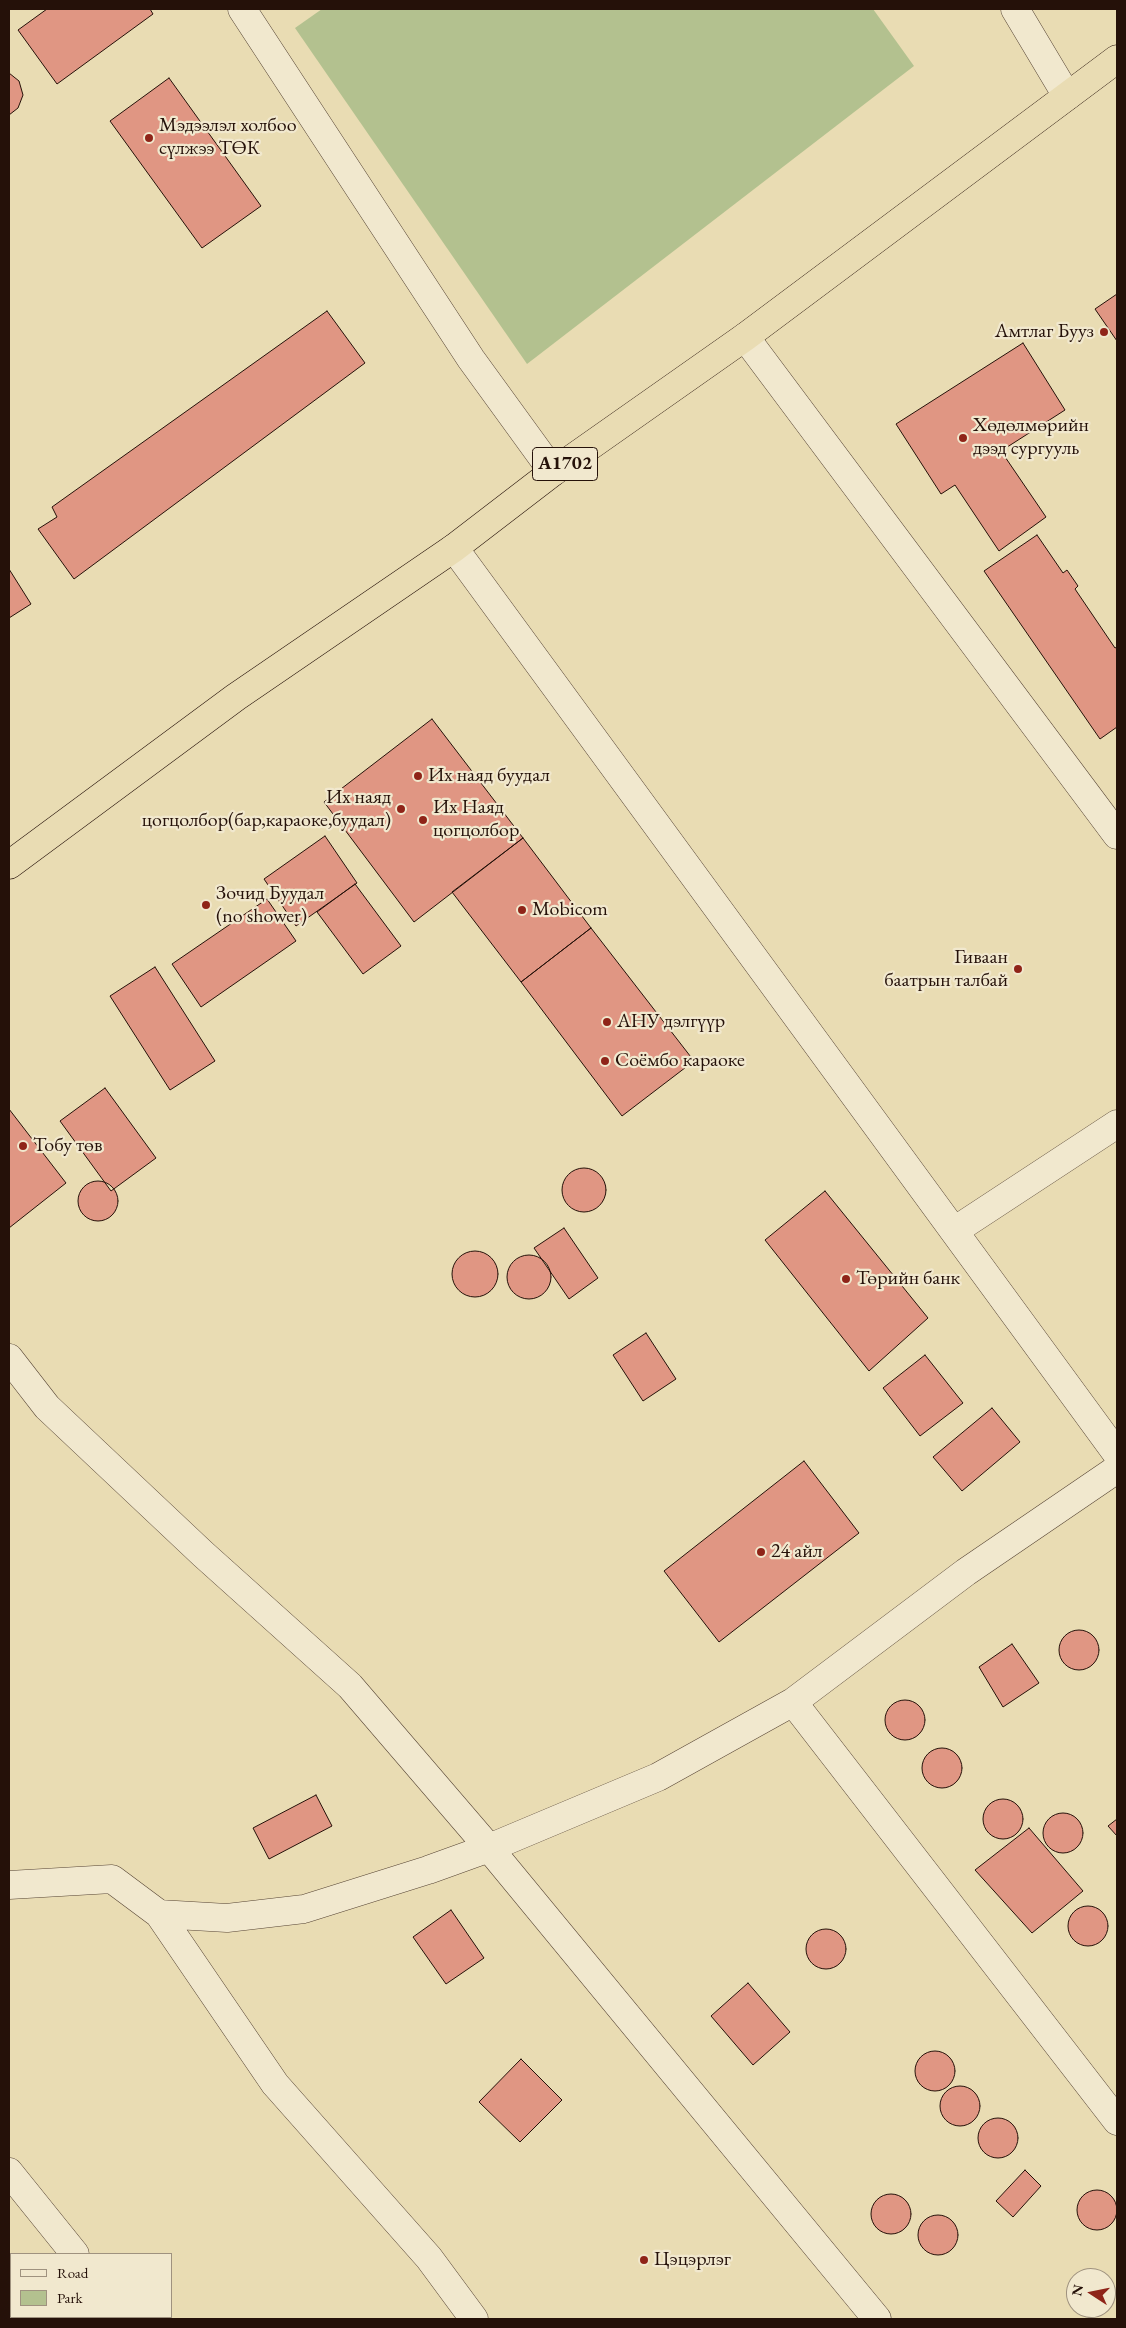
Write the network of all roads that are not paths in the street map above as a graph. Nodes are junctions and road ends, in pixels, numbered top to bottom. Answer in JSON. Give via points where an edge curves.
{"nodes":[{"id":1,"x":242,"y":9,"type":"edge"},
{"id":2,"x":1015,"y":9,"type":"edge"},
{"id":3,"x":1117,"y":59,"type":"edge"},
{"id":4,"x":1067,"y":96,"type":"junction"},
{"id":5,"x":745,"y":337,"type":"junction"},
{"id":6,"x":553,"y":472,"type":"junction"},
{"id":7,"x":454,"y":548,"type":"junction"},
{"id":8,"x":1117,"y":835,"type":"edge"},
{"id":9,"x":9,"y":865,"type":"edge"},
{"id":10,"x":1117,"y":1124,"type":"edge"},
{"id":11,"x":954,"y":1231,"type":"junction"},
{"id":12,"x":9,"y":1358,"type":"edge"},
{"id":13,"x":1117,"y":1454,"type":"edge"},
{"id":14,"x":1117,"y":1469,"type":"edge"},
{"id":15,"x":793,"y":1702,"type":"junction"},
{"id":16,"x":489,"y":1848,"type":"junction"},
{"id":17,"x":9,"y":1885,"type":"edge"},
{"id":18,"x":159,"y":1914,"type":"junction"},
{"id":19,"x":1117,"y":2121,"type":"edge"},
{"id":20,"x":9,"y":2172,"type":"edge"},
{"id":21,"x":74,"y":2253,"type":"edge"},
{"id":22,"x":474,"y":2319,"type":"edge"},
{"id":23,"x":877,"y":2319,"type":"edge"}],
"edges":[{"from":1,"to":6,"type":"street","via":[[471,359]]},
{"from":2,"to":4,"type":"street"},
{"from":3,"to":4,"type":"highway","number":"A1702"},
{"from":4,"to":5,"type":"highway","number":"A1702"},
{"from":5,"to":6,"type":"highway","number":"A1702"},
{"from":5,"to":8,"type":"street"},
{"from":6,"to":7,"type":"highway","number":"A1702"},
{"from":7,"to":9,"type":"highway","number":"A1702","via":[[236,697]]},
{"from":7,"to":11,"type":"street"},
{"from":10,"to":11,"type":"street"},
{"from":11,"to":13,"type":"street"},
{"from":12,"to":16,"type":"street","via":[[47,1407],[350,1686]]},
{"from":14,"to":15,"type":"street","via":[[966,1572]]},
{"from":15,"to":16,"type":"street","via":[[658,1777]]},
{"from":15,"to":19,"type":"street"},
{"from":16,"to":18,"type":"street","via":[[304,1909],[227,1918]]},
{"from":16,"to":23,"type":"street"},
{"from":17,"to":18,"type":"street","via":[[112,1879]]},
{"from":18,"to":22,"type":"street","via":[[275,2084],[429,2258]]},
{"from":20,"to":21,"type":"street"}]}
